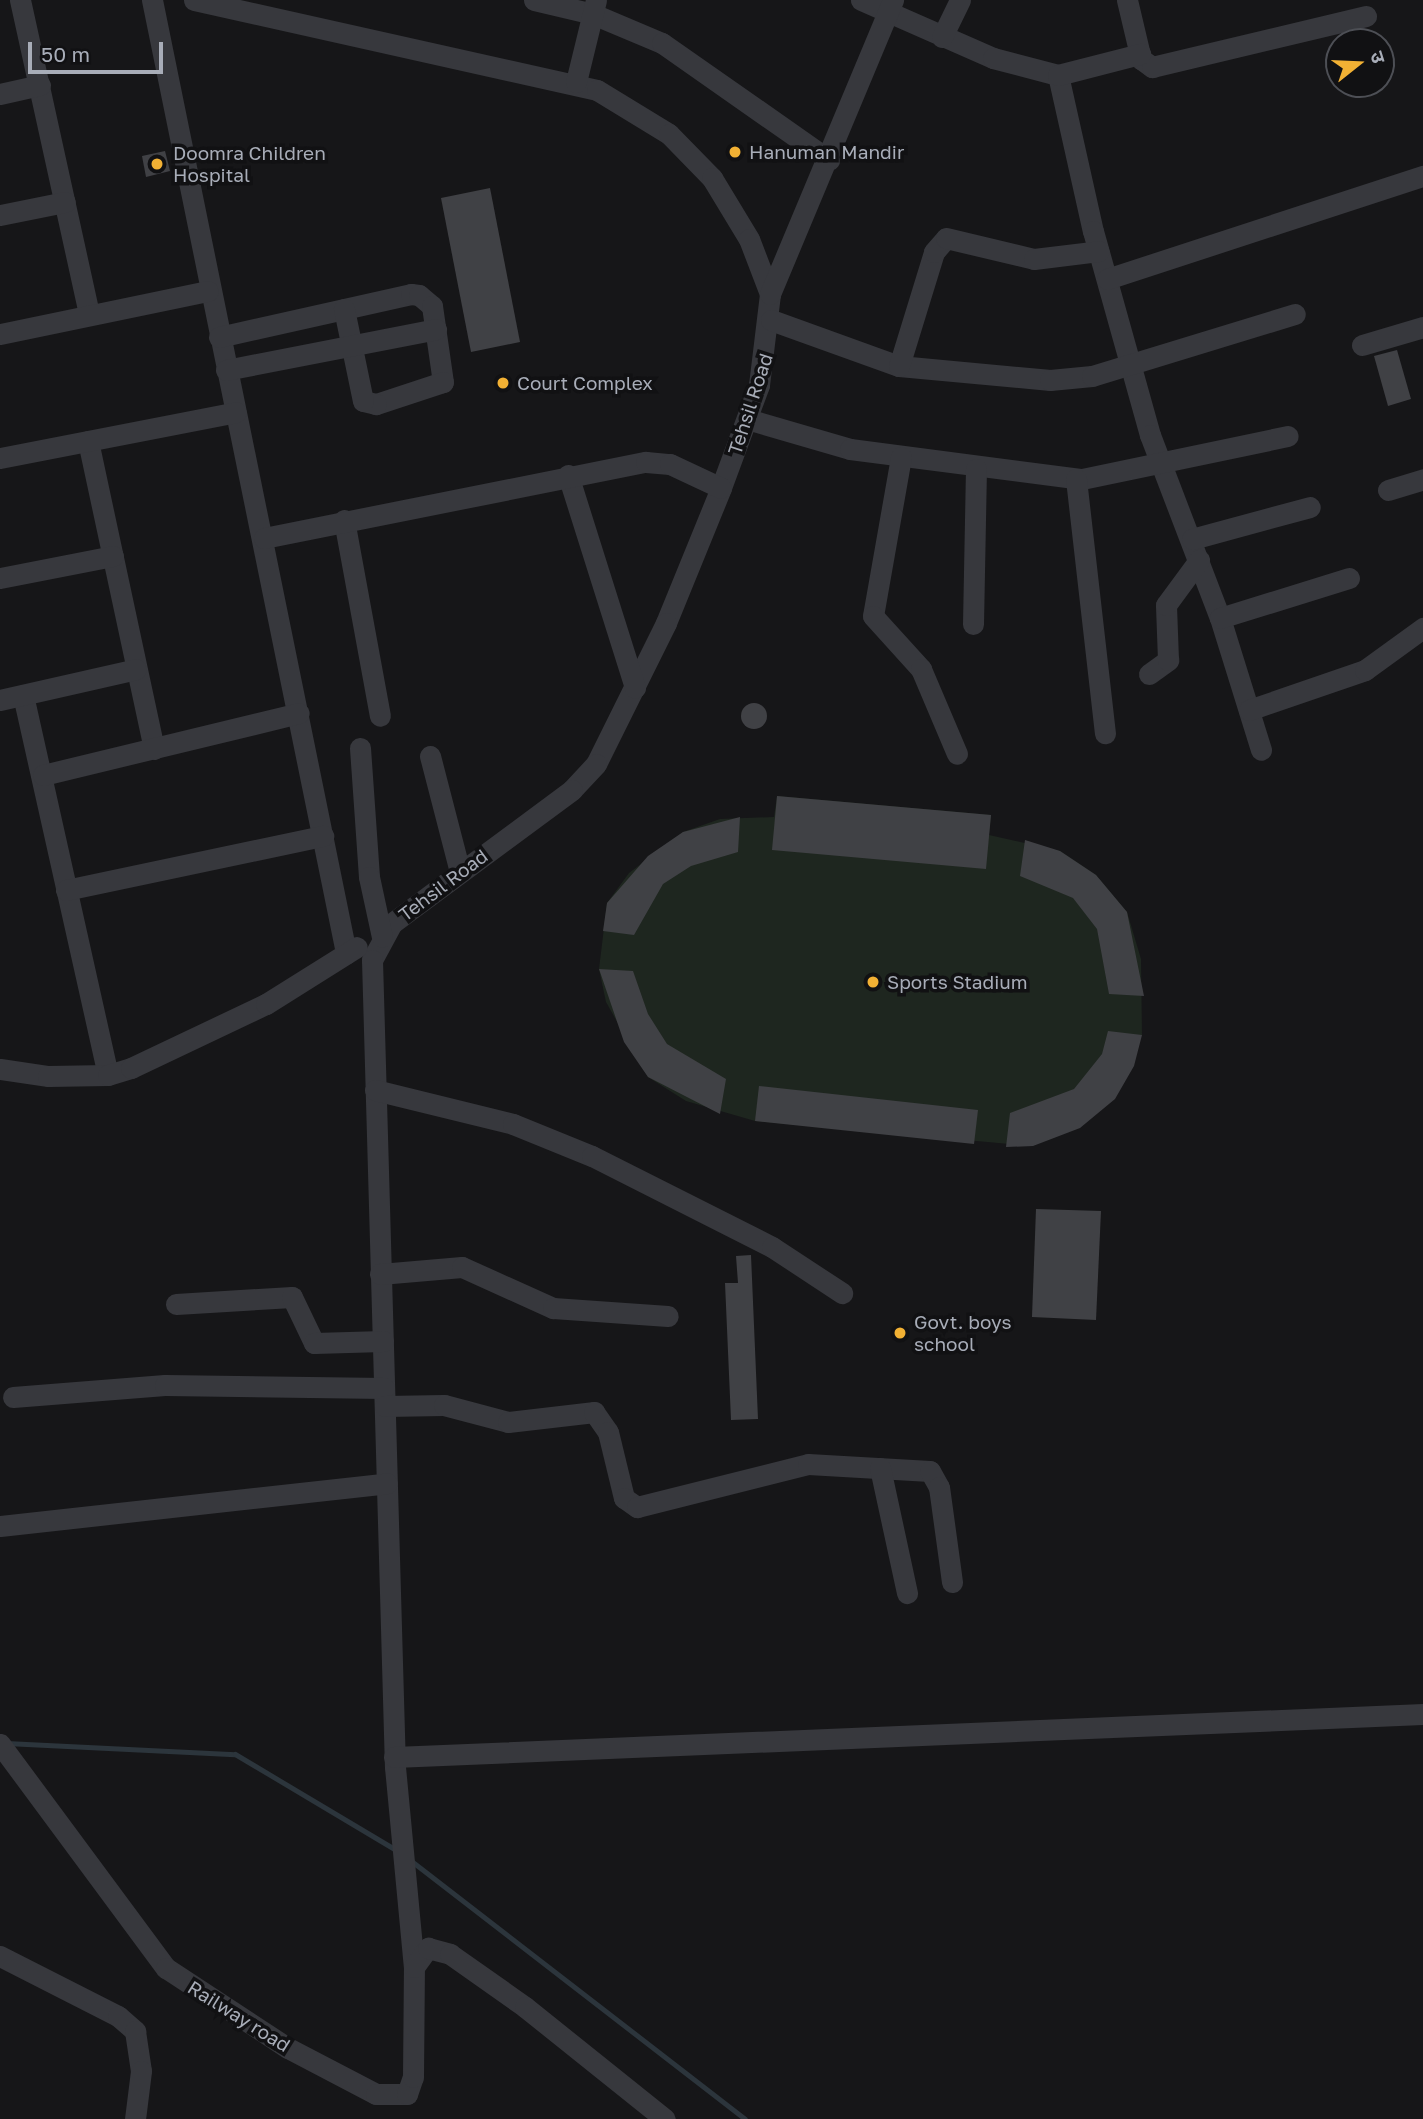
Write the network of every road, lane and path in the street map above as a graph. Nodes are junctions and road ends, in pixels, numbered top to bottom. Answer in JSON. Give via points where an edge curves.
{"nodes":[{"id":1,"x":20,"y":0,"type":"edge"},
{"id":2,"x":152,"y":0,"type":"edge"},
{"id":3,"x":194,"y":0,"type":"edge"},
{"id":4,"x":534,"y":0,"type":"edge"},
{"id":5,"x":861,"y":0,"type":"edge"},
{"id":6,"x":960,"y":0,"type":"edge"},
{"id":7,"x":1127,"y":0,"type":"edge"},
{"id":8,"x":594,"y":7,"type":"edge"},
{"id":9,"x":891,"y":7,"type":"edge"},
{"id":10,"x":288,"y":10,"type":"edge"},
{"id":11,"x":1366,"y":16,"type":"dead end"},
{"id":12,"x":942,"y":37,"type":"junction"},
{"id":13,"x":1140,"y":54,"type":"junction"},
{"id":14,"x":1058,"y":75,"type":"junction"},
{"id":15,"x":576,"y":82,"type":"junction"},
{"id":16,"x":40,"y":85,"type":"junction"},
{"id":17,"x":0,"y":94,"type":"edge"},
{"id":18,"x":829,"y":160,"type":"junction"},
{"id":19,"x":1423,"y":176,"type":"edge"},
{"id":20,"x":65,"y":202,"type":"junction"},
{"id":21,"x":0,"y":215,"type":"edge"},
{"id":22,"x":1099,"y":251,"type":"junction"},
{"id":23,"x":1108,"y":279,"type":"junction"},
{"id":24,"x":208,"y":290,"type":"junction"},
{"id":25,"x":770,"y":294,"type":"junction"},
{"id":26,"x":344,"y":309,"type":"junction"},
{"id":27,"x":1295,"y":314,"type":"dead end"},
{"id":28,"x":89,"y":315,"type":"junction"},
{"id":29,"x":771,"y":320,"type":"junction"},
{"id":30,"x":1423,"y":327,"type":"edge"},
{"id":31,"x":436,"y":329,"type":"junction"},
{"id":32,"x":0,"y":334,"type":"edge"},
{"id":33,"x":219,"y":337,"type":"junction"},
{"id":34,"x":1362,"y":345,"type":"dead end"},
{"id":35,"x":351,"y":346,"type":"junction"},
{"id":36,"x":1132,"y":362,"type":"junction"},
{"id":37,"x":899,"y":366,"type":"junction"},
{"id":38,"x":226,"y":370,"type":"junction"},
{"id":39,"x":236,"y":412,"type":"junction"},
{"id":40,"x":747,"y":419,"type":"junction"},
{"id":41,"x":1288,"y":436,"type":"dead end"},
{"id":42,"x":88,"y":441,"type":"junction"},
{"id":43,"x":901,"y":457,"type":"junction"},
{"id":44,"x":0,"y":458,"type":"edge"},
{"id":45,"x":1165,"y":467,"type":"junction"},
{"id":46,"x":976,"y":469,"type":"junction"},
{"id":47,"x":568,"y":475,"type":"junction"},
{"id":48,"x":1076,"y":479,"type":"junction"},
{"id":49,"x":1423,"y":479,"type":"edge"},
{"id":50,"x":721,"y":488,"type":"junction"},
{"id":51,"x":1388,"y":490,"type":"dead end"},
{"id":52,"x":1310,"y":508,"type":"dead end"},
{"id":53,"x":344,"y":520,"type":"junction"},
{"id":54,"x":264,"y":538,"type":"junction"},
{"id":55,"x":1192,"y":539,"type":"junction"},
{"id":56,"x":113,"y":556,"type":"junction"},
{"id":57,"x":1199,"y":560,"type":"junction"},
{"id":58,"x":0,"y":578,"type":"edge"},
{"id":59,"x":1349,"y":578,"type":"dead end"},
{"id":60,"x":1220,"y":618,"type":"junction"},
{"id":61,"x":973,"y":624,"type":"dead end"},
{"id":62,"x":1423,"y":628,"type":"edge"},
{"id":63,"x":136,"y":669,"type":"junction"},
{"id":64,"x":1149,"y":674,"type":"dead end"},
{"id":65,"x":635,"y":688,"type":"junction"},
{"id":66,"x":23,"y":695,"type":"junction"},
{"id":67,"x":0,"y":700,"type":"edge"},
{"id":68,"x":1249,"y":710,"type":"junction"},
{"id":69,"x":299,"y":713,"type":"junction"},
{"id":70,"x":380,"y":716,"type":"dead end"},
{"id":71,"x":1105,"y":733,"type":"dead end"},
{"id":72,"x":360,"y":748,"type":"dead end"},
{"id":73,"x":154,"y":749,"type":"junction"},
{"id":74,"x":1261,"y":750,"type":"dead end"},
{"id":75,"x":957,"y":754,"type":"dead end"},
{"id":76,"x":430,"y":756,"type":"dead end"},
{"id":77,"x":43,"y":775,"type":"junction"},
{"id":78,"x":323,"y":836,"type":"junction"},
{"id":79,"x":460,"y":872,"type":"junction"},
{"id":80,"x":66,"y":890,"type":"junction"},
{"id":81,"x":379,"y":940,"type":"junction"},
{"id":82,"x":346,"y":953,"type":"junction"},
{"id":83,"x":0,"y":1069,"type":"edge"},
{"id":84,"x":108,"y":1075,"type":"junction"},
{"id":85,"x":375,"y":1090,"type":"junction"},
{"id":86,"x":380,"y":1274,"type":"junction"},
{"id":87,"x":842,"y":1293,"type":"dead end"},
{"id":88,"x":176,"y":1304,"type":"dead end"},
{"id":89,"x":668,"y":1316,"type":"dead end"},
{"id":90,"x":383,"y":1341,"type":"junction"},
{"id":91,"x":13,"y":1397,"type":"dead end"},
{"id":92,"x":384,"y":1397,"type":"junction"},
{"id":93,"x":880,"y":1468,"type":"junction"},
{"id":94,"x":387,"y":1483,"type":"junction"},
{"id":95,"x":0,"y":1527,"type":"edge"},
{"id":96,"x":952,"y":1582,"type":"dead end"},
{"id":97,"x":907,"y":1593,"type":"dead end"},
{"id":98,"x":1423,"y":1714,"type":"edge"},
{"id":99,"x":0,"y":1744,"type":"edge"},
{"id":100,"x":395,"y":1762,"type":"junction"},
{"id":101,"x":14,"y":1774,"type":"edge"},
{"id":102,"x":0,"y":1956,"type":"edge"},
{"id":103,"x":414,"y":1967,"type":"junction"},
{"id":104,"x":135,"y":2119,"type":"edge"},
{"id":105,"x":665,"y":2119,"type":"edge"}],
"edges":[{"from":1,"to":16,"type":"street"},
{"from":2,"to":24,"type":"street"},
{"from":3,"to":10,"type":"street","name":"Tehsil Road"},
{"from":4,"to":8,"type":"street"},
{"from":5,"to":9,"type":"street"},
{"from":6,"to":12,"type":"street"},
{"from":7,"to":13,"type":"street"},
{"from":8,"to":15,"type":"street"},
{"from":8,"to":18,"type":"street","via":[[662,43]]},
{"from":9,"to":12,"type":"street"},
{"from":9,"to":18,"type":"street"},
{"from":10,"to":15,"type":"street","name":"Tehsil Road"},
{"from":11,"to":13,"type":"street","via":[[1159,66]]},
{"from":12,"to":14,"type":"street"},
{"from":13,"to":14,"type":"street"},
{"from":14,"to":22,"type":"street"},
{"from":15,"to":25,"type":"street","name":"Tehsil Road","via":[[669,134],[712,178],[748,239]]},
{"from":16,"to":17,"type":"street"},
{"from":16,"to":20,"type":"street"},
{"from":18,"to":25,"type":"street"},
{"from":19,"to":23,"type":"street"},
{"from":20,"to":21,"type":"street"},
{"from":20,"to":28,"type":"street"},
{"from":22,"to":23,"type":"street"},
{"from":22,"to":37,"type":"street","via":[[1034,259],[946,238],[934,252]]},
{"from":23,"to":36,"type":"street"},
{"from":24,"to":28,"type":"street"},
{"from":24,"to":33,"type":"street"},
{"from":25,"to":29,"type":"street","name":"Tehsil Road"},
{"from":26,"to":31,"type":"street","via":[[419,295],[432,306]]},
{"from":26,"to":33,"type":"street"},
{"from":26,"to":35,"type":"street"},
{"from":27,"to":36,"type":"street"},
{"from":28,"to":32,"type":"street"},
{"from":29,"to":37,"type":"street"},
{"from":29,"to":40,"type":"street","name":"Tehsil Road"},
{"from":30,"to":34,"type":"street"},
{"from":31,"to":35,"type":"street"},
{"from":31,"to":35,"type":"street","via":[[443,382],[376,404],[361,396]]},
{"from":33,"to":38,"type":"street"},
{"from":35,"to":38,"type":"street"},
{"from":36,"to":37,"type":"street","via":[[1051,380]]},
{"from":36,"to":45,"type":"street","via":[[1150,435]]},
{"from":38,"to":39,"type":"street"},
{"from":39,"to":42,"type":"street"},
{"from":39,"to":54,"type":"street"},
{"from":40,"to":43,"type":"street","via":[[818,443]]},
{"from":40,"to":50,"type":"street","name":"Tehsil Road"},
{"from":41,"to":45,"type":"street"},
{"from":42,"to":44,"type":"street"},
{"from":42,"to":56,"type":"street"},
{"from":43,"to":46,"type":"street"},
{"from":43,"to":75,"type":"street","via":[[873,616],[921,669]]},
{"from":45,"to":48,"type":"street"},
{"from":45,"to":55,"type":"street"},
{"from":46,"to":48,"type":"street"},
{"from":46,"to":61,"type":"street"},
{"from":47,"to":50,"type":"street","via":[[658,461]]},
{"from":47,"to":53,"type":"street"},
{"from":47,"to":65,"type":"street"},
{"from":48,"to":71,"type":"street"},
{"from":49,"to":51,"type":"street"},
{"from":50,"to":65,"type":"street","name":"Tehsil Road"},
{"from":52,"to":55,"type":"street"},
{"from":53,"to":54,"type":"street"},
{"from":53,"to":70,"type":"street"},
{"from":54,"to":69,"type":"street"},
{"from":55,"to":57,"type":"street"},
{"from":56,"to":58,"type":"street"},
{"from":56,"to":63,"type":"street"},
{"from":57,"to":60,"type":"street"},
{"from":57,"to":64,"type":"street","via":[[1166,605],[1168,660]]},
{"from":59,"to":60,"type":"street"},
{"from":60,"to":68,"type":"street"},
{"from":62,"to":68,"type":"street","via":[[1365,670]]},
{"from":63,"to":66,"type":"street"},
{"from":63,"to":73,"type":"street"},
{"from":65,"to":79,"type":"street","name":"Tehsil Road","via":[[587,775]]},
{"from":66,"to":67,"type":"street"},
{"from":66,"to":77,"type":"street"},
{"from":68,"to":74,"type":"street"},
{"from":69,"to":73,"type":"street"},
{"from":69,"to":78,"type":"street"},
{"from":72,"to":81,"type":"street","via":[[369,877]]},
{"from":73,"to":77,"type":"street"},
{"from":76,"to":79,"type":"street"},
{"from":77,"to":80,"type":"street"},
{"from":78,"to":80,"type":"street"},
{"from":78,"to":82,"type":"street"},
{"from":79,"to":81,"type":"street","name":"Tehsil Road"},
{"from":80,"to":84,"type":"street"},
{"from":81,"to":82,"type":"street"},
{"from":81,"to":85,"type":"street"},
{"from":82,"to":84,"type":"street","via":[[248,1013]]},
{"from":83,"to":84,"type":"street"},
{"from":85,"to":86,"type":"street"},
{"from":85,"to":87,"type":"street","via":[[513,1124],[592,1156],[772,1247]]},
{"from":86,"to":89,"type":"street","via":[[462,1267],[553,1308]]},
{"from":86,"to":90,"type":"street"},
{"from":88,"to":90,"type":"street","via":[[292,1297],[314,1343]]},
{"from":90,"to":92,"type":"street"},
{"from":91,"to":92,"type":"street","via":[[165,1385]]},
{"from":92,"to":93,"type":"street","via":[[444,1405],[508,1422],[594,1412],[608,1432],[624,1498],[637,1507],[790,1467]]},
{"from":92,"to":94,"type":"street"},
{"from":93,"to":96,"type":"street","via":[[920,1469],[936,1478]]},
{"from":93,"to":97,"type":"street"},
{"from":94,"to":95,"type":"street"},
{"from":94,"to":100,"type":"street"},
{"from":98,"to":100,"type":"street"},
{"from":99,"to":101,"type":"street","name":"Railway road"},
{"from":100,"to":103,"type":"street","via":[[401,1880]]},
{"from":101,"to":103,"type":"street","name":"Railway road","via":[[166,1968],[288,2048],[387,2097],[411,2089]]},
{"from":102,"to":104,"type":"street","via":[[118,2016],[135,2031],[141,2071]]},
{"from":103,"to":105,"type":"street","via":[[428,1948],[450,1954]]}]}
